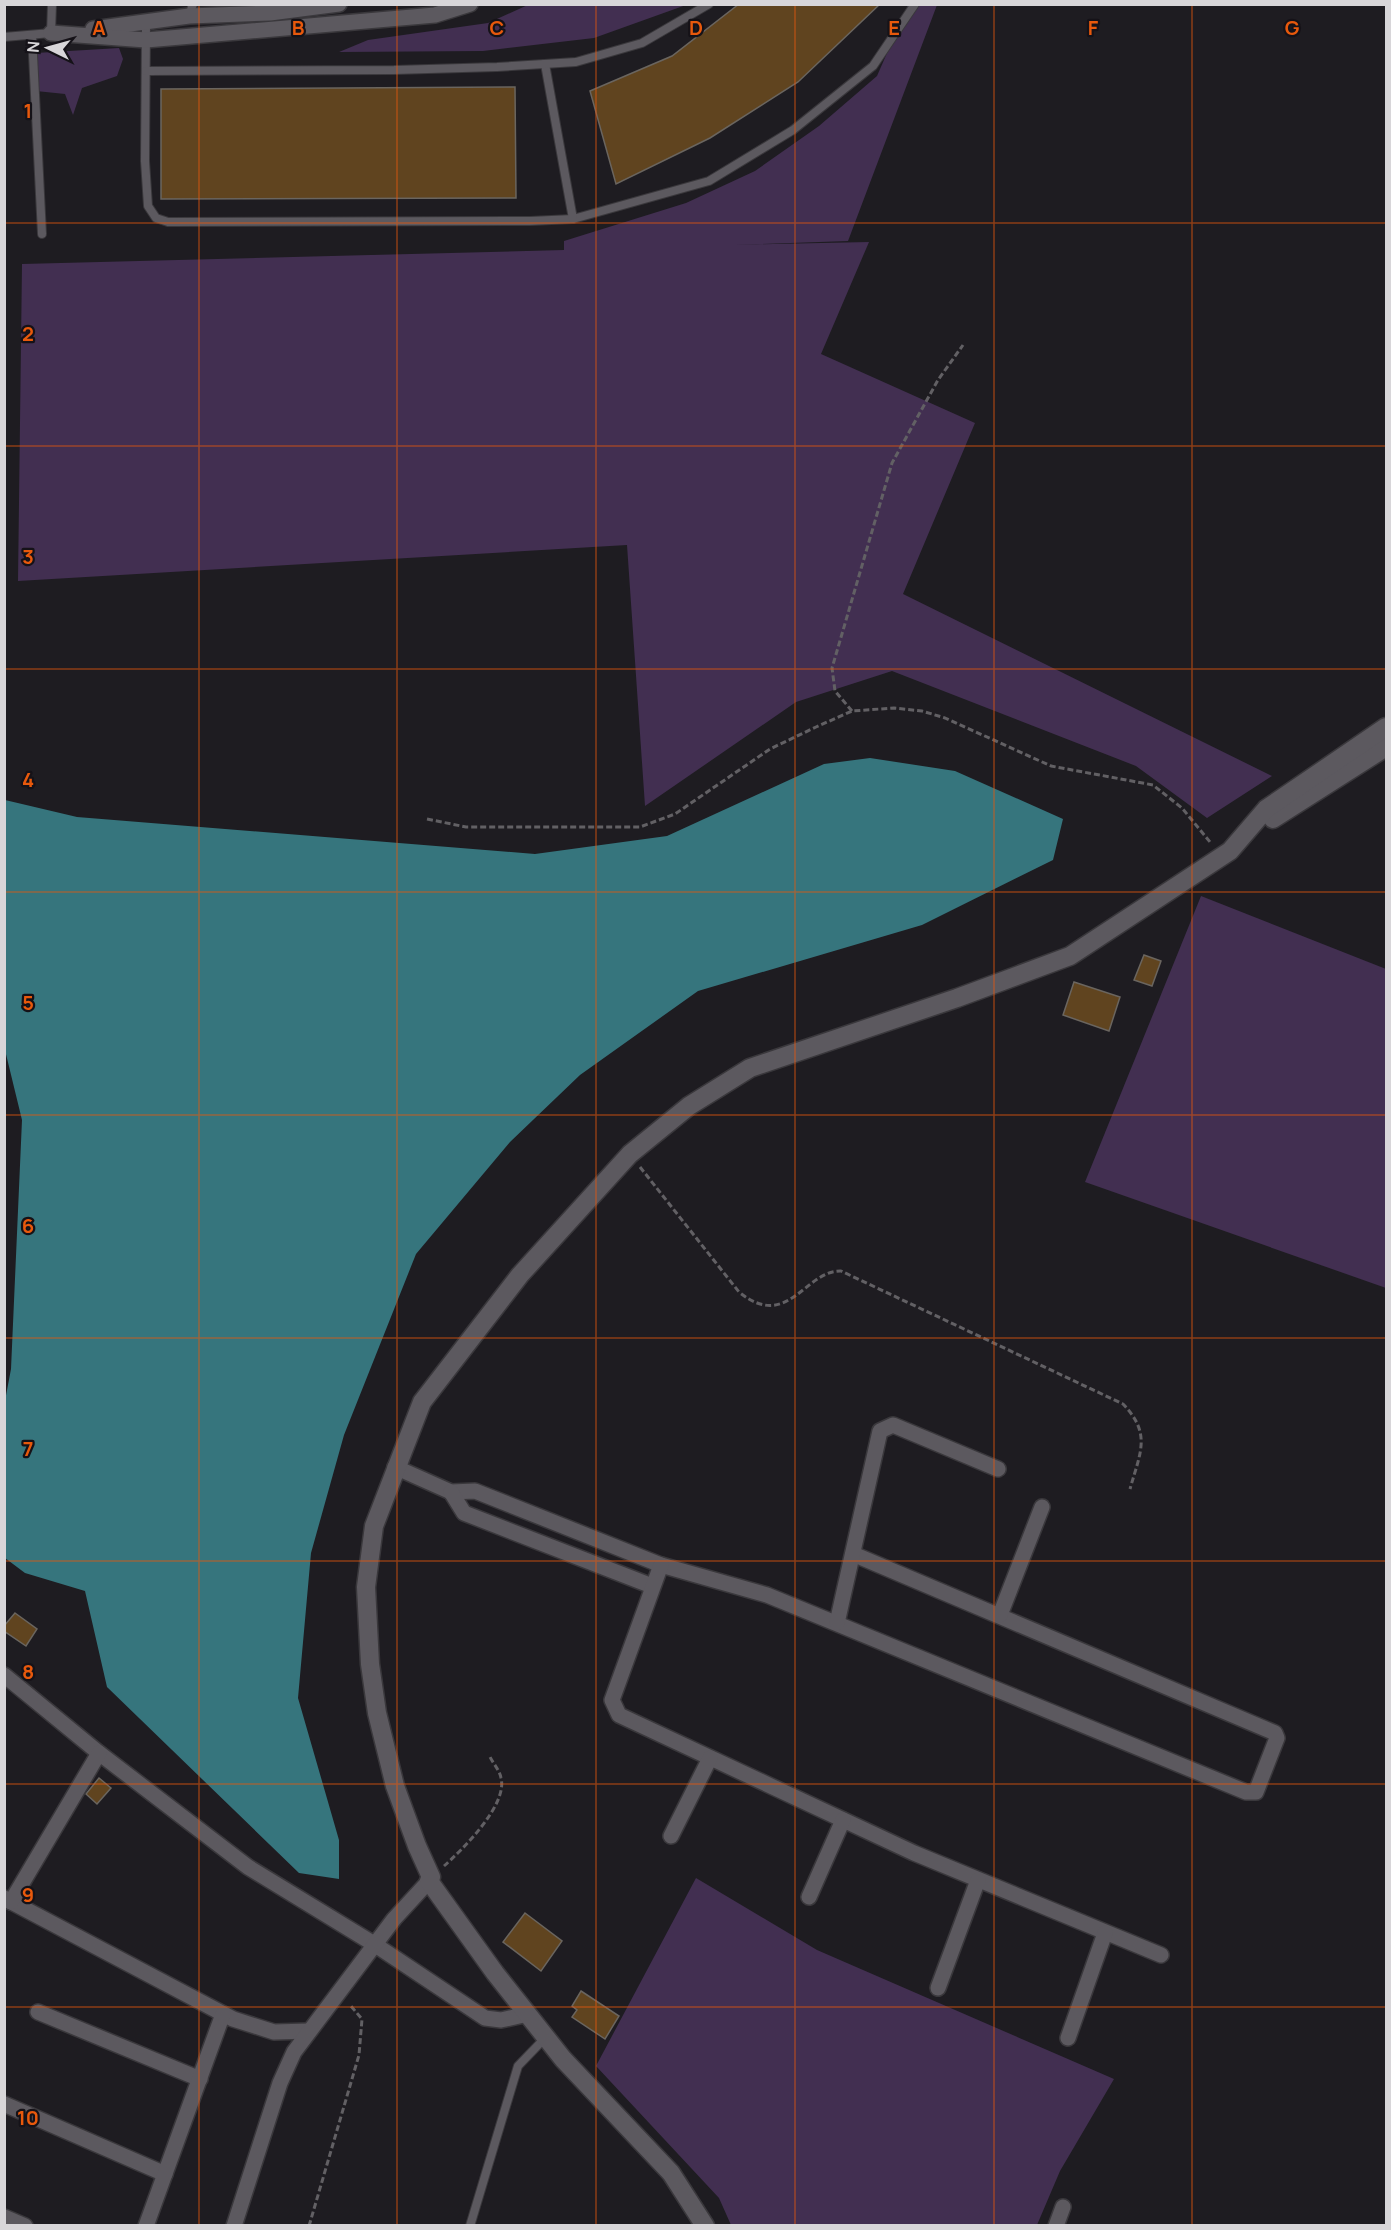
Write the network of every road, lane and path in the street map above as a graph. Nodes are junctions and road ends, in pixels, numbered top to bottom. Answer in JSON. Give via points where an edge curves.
{"nodes":[{"id":1,"x":52,"y":4,"type":"edge"},
{"id":2,"x":339,"y":4,"type":"edge"},
{"id":3,"x":471,"y":4,"type":"edge"},
{"id":4,"x":709,"y":4,"type":"edge"},
{"id":5,"x":915,"y":4,"type":"edge"},
{"id":6,"x":270,"y":9,"type":"edge"},
{"id":7,"x":191,"y":10,"type":"edge"},
{"id":8,"x":146,"y":24,"type":"junction"},
{"id":9,"x":51,"y":33,"type":"junction"},
{"id":10,"x":32,"y":35,"type":"junction"},
{"id":11,"x":4,"y":37,"type":"edge"},
{"id":12,"x":146,"y":40,"type":"junction"},
{"id":13,"x":545,"y":64,"type":"junction"},
{"id":14,"x":146,"y":71,"type":"junction"},
{"id":15,"x":573,"y":219,"type":"junction"},
{"id":16,"x":42,"y":234,"type":"dead end"},
{"id":17,"x":963,"y":345,"type":"dead end"},
{"id":18,"x":852,"y":711,"type":"junction"},
{"id":19,"x":1386,"y":727,"type":"edge"},
{"id":20,"x":1386,"y":747,"type":"edge"},
{"id":21,"x":428,"y":819,"type":"dead end"},
{"id":22,"x":1257,"y":823,"type":"junction"},
{"id":23,"x":1222,"y":857,"type":"junction"},
{"id":24,"x":630,"y":1154,"type":"junction"},
{"id":25,"x":395,"y":1467,"type":"junction"},
{"id":26,"x":998,"y":1468,"type":"dead end"},
{"id":27,"x":1130,"y":1488,"type":"dead end"},
{"id":28,"x":451,"y":1492,"type":"junction"},
{"id":29,"x":1042,"y":1507,"type":"dead end"},
{"id":30,"x":853,"y":1554,"type":"junction"},
{"id":31,"x":661,"y":1565,"type":"junction"},
{"id":32,"x":652,"y":1586,"type":"junction"},
{"id":33,"x":1000,"y":1615,"type":"junction"},
{"id":34,"x":837,"y":1623,"type":"junction"},
{"id":35,"x":4,"y":1675,"type":"edge"},
{"id":36,"x":99,"y":1753,"type":"junction"},
{"id":37,"x":490,"y":1757,"type":"dead end"},
{"id":38,"x":710,"y":1758,"type":"junction"},
{"id":39,"x":843,"y":1820,"type":"junction"},
{"id":40,"x":672,"y":1836,"type":"dead end"},
{"id":41,"x":430,"y":1879,"type":"junction"},
{"id":42,"x":978,"y":1880,"type":"junction"},
{"id":43,"x":809,"y":1897,"type":"dead end"},
{"id":44,"x":8,"y":1900,"type":"edge"},
{"id":45,"x":1105,"y":1934,"type":"junction"},
{"id":46,"x":374,"y":1944,"type":"junction"},
{"id":47,"x":1161,"y":1955,"type":"dead end"},
{"id":48,"x":938,"y":1988,"type":"dead end"},
{"id":49,"x":339,"y":1990,"type":"junction"},
{"id":50,"x":38,"y":2012,"type":"dead end"},
{"id":51,"x":223,"y":2014,"type":"junction"},
{"id":52,"x":528,"y":2014,"type":"junction"},
{"id":53,"x":309,"y":2031,"type":"junction"},
{"id":54,"x":546,"y":2038,"type":"junction"},
{"id":55,"x":1068,"y":2038,"type":"dead end"},
{"id":56,"x":200,"y":2079,"type":"junction"},
{"id":57,"x":4,"y":2104,"type":"edge"},
{"id":58,"x":165,"y":2174,"type":"junction"},
{"id":59,"x":1063,"y":2207,"type":"dead end"},
{"id":60,"x":4,"y":2217,"type":"edge"},
{"id":61,"x":25,"y":2226,"type":"edge"},
{"id":62,"x":146,"y":2226,"type":"edge"},
{"id":63,"x":234,"y":2226,"type":"edge"},
{"id":64,"x":309,"y":2226,"type":"edge"},
{"id":65,"x":470,"y":2226,"type":"edge"},
{"id":66,"x":705,"y":2226,"type":"edge"},
{"id":67,"x":1056,"y":2226,"type":"edge"}],
"edges":[{"from":1,"to":9,"type":"lane"},
{"from":2,"to":6,"type":"street"},
{"from":3,"to":12,"type":"street","via":[[435,15]]},
{"from":4,"to":13,"type":"lane","via":[[642,43],[576,62]]},
{"from":5,"to":15,"type":"lane","via":[[873,66],[793,130],[709,181]]},
{"from":6,"to":7,"type":"street"},
{"from":7,"to":8,"type":"street"},
{"from":8,"to":9,"type":"street"},
{"from":8,"to":12,"type":"lane"},
{"from":9,"to":10,"type":"lane"},
{"from":9,"to":12,"type":"street"},
{"from":10,"to":11,"type":"lane"},
{"from":10,"to":16,"type":"lane"},
{"from":12,"to":14,"type":"lane"},
{"from":13,"to":14,"type":"lane","via":[[394,70]]},
{"from":13,"to":15,"type":"lane"},
{"from":14,"to":15,"type":"lane","via":[[146,183],[148,206],[156,218],[168,222]]},
{"from":17,"to":18,"type":"path","via":[[938,380],[888,474],[832,668],[835,691]]},
{"from":18,"to":21,"type":"path","via":[[770,749],[675,814],[640,827],[466,827]]},
{"from":18,"to":23,"type":"path","via":[[922,711],[985,734],[1051,766],[1154,785],[1182,808]]},
{"from":19,"to":22,"type":"street","via":[[1266,809]]},
{"from":20,"to":22,"type":"street","via":[[1272,820]]},
{"from":22,"to":23,"type":"street"},
{"from":23,"to":24,"type":"street","via":[[1070,956],[750,1068],[689,1106]]},
{"from":24,"to":25,"type":"street","via":[[520,1275],[422,1402]]},
{"from":24,"to":27,"type":"path","via":[[740,1292],[757,1304],[775,1305],[829,1273],[841,1271],[1123,1404],[1141,1428],[1142,1445]]},
{"from":25,"to":28,"type":"street"},
{"from":25,"to":41,"type":"street","via":[[374,1526],[366,1587],[370,1664],[395,1786]]},
{"from":26,"to":30,"type":"street","via":[[893,1425],[886,1426],[880,1431]]},
{"from":28,"to":31,"type":"street","via":[[475,1491]]},
{"from":28,"to":32,"type":"street","via":[[464,1513]]},
{"from":29,"to":33,"type":"street"},
{"from":30,"to":33,"type":"street"},
{"from":30,"to":34,"type":"street"},
{"from":31,"to":32,"type":"street"},
{"from":31,"to":34,"type":"street","via":[[767,1595]]},
{"from":32,"to":38,"type":"street","via":[[612,1700],[614,1709],[619,1715]]},
{"from":33,"to":34,"type":"street","via":[[1275,1733],[1277,1738],[1256,1792],[1246,1792]]},
{"from":35,"to":36,"type":"street"},
{"from":36,"to":44,"type":"street"},
{"from":36,"to":46,"type":"street","via":[[248,1867]]},
{"from":37,"to":41,"type":"path","via":[[501,1777],[500,1796],[483,1824]]},
{"from":38,"to":39,"type":"street"},
{"from":38,"to":40,"type":"street"},
{"from":39,"to":42,"type":"street"},
{"from":39,"to":43,"type":"street"},
{"from":41,"to":46,"type":"street"},
{"from":41,"to":52,"type":"street"},
{"from":42,"to":45,"type":"street"},
{"from":42,"to":48,"type":"street"},
{"from":44,"to":51,"type":"street"},
{"from":45,"to":47,"type":"street"},
{"from":45,"to":55,"type":"street"},
{"from":46,"to":49,"type":"street"},
{"from":46,"to":52,"type":"street","via":[[485,2018],[501,2020]]},
{"from":49,"to":53,"type":"street"},
{"from":49,"to":64,"type":"path","via":[[362,2019],[359,2055]]},
{"from":50,"to":56,"type":"street"},
{"from":51,"to":53,"type":"street","via":[[274,2032]]},
{"from":51,"to":56,"type":"street"},
{"from":52,"to":54,"type":"street"},
{"from":53,"to":63,"type":"street","via":[[294,2052],[280,2084]]},
{"from":54,"to":65,"type":"lane","via":[[518,2066]]},
{"from":54,"to":66,"type":"street","via":[[671,2173]]},
{"from":56,"to":58,"type":"street"},
{"from":57,"to":58,"type":"street"},
{"from":58,"to":62,"type":"street"},
{"from":59,"to":67,"type":"street"},
{"from":60,"to":61,"type":"street"}]}
